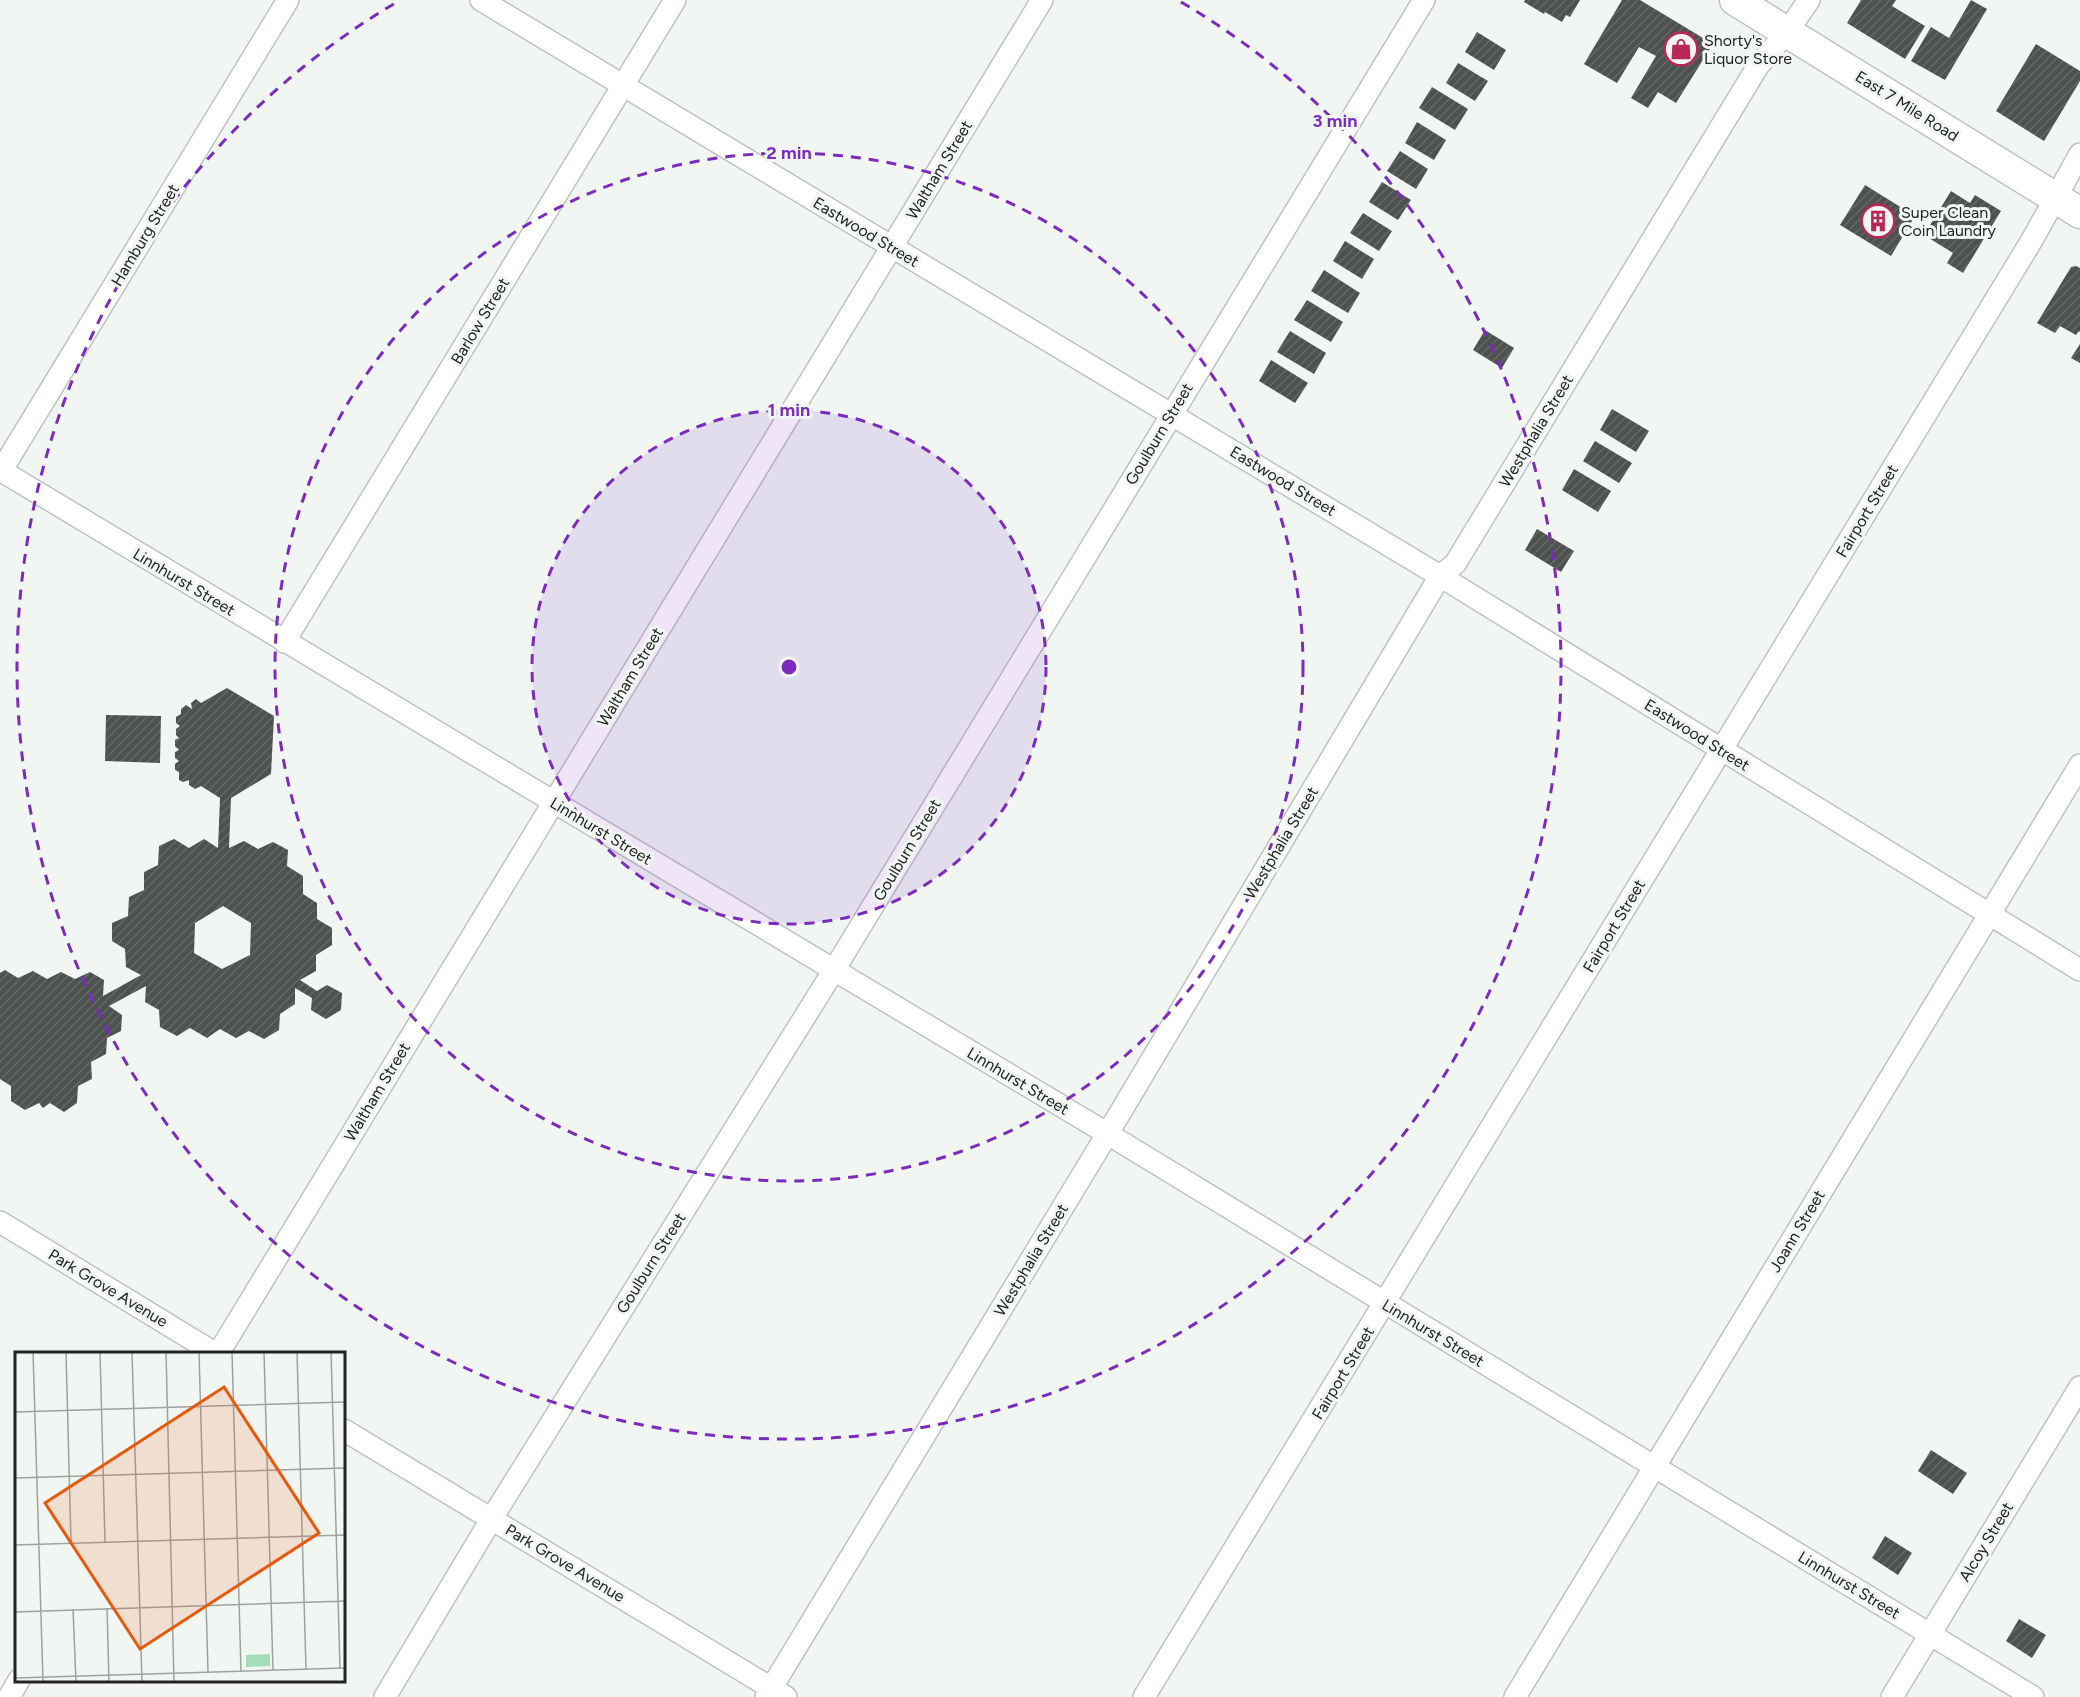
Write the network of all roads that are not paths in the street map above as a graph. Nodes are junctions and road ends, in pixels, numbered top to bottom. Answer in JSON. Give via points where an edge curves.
{"nodes":[{"id":1,"x":288,"y":0,"type":"edge"},
{"id":2,"x":481,"y":0,"type":"edge"},
{"id":3,"x":675,"y":0,"type":"edge"},
{"id":4,"x":1042,"y":0,"type":"edge"},
{"id":5,"x":1424,"y":0,"type":"edge"},
{"id":6,"x":1735,"y":0,"type":"edge"},
{"id":7,"x":1809,"y":0,"type":"edge"},
{"id":8,"x":1787,"y":32,"type":"junction"},
{"id":9,"x":623,"y":86,"type":"junction"},
{"id":10,"x":2080,"y":154,"type":"edge"},
{"id":11,"x":2055,"y":198,"type":"junction"},
{"id":12,"x":2080,"y":213,"type":"edge"},
{"id":13,"x":892,"y":247,"type":"junction"},
{"id":14,"x":1171,"y":413,"type":"junction"},
{"id":15,"x":0,"y":471,"type":"edge"},
{"id":16,"x":1440,"y":576,"type":"junction"},
{"id":17,"x":284,"y":642,"type":"junction"},
{"id":18,"x":1721,"y":749,"type":"junction"},
{"id":19,"x":2080,"y":765,"type":"edge"},
{"id":20,"x":553,"y":803,"type":"junction"},
{"id":21,"x":1989,"y":915,"type":"junction"},
{"id":22,"x":834,"y":970,"type":"junction"},
{"id":23,"x":2080,"y":970,"type":"edge"},
{"id":24,"x":1108,"y":1134,"type":"junction"},
{"id":25,"x":0,"y":1222,"type":"edge"},
{"id":26,"x":1385,"y":1304,"type":"junction"},
{"id":27,"x":215,"y":1352,"type":"edge"},
{"id":28,"x":218,"y":1352,"type":"edge"},
{"id":29,"x":2080,"y":1387,"type":"edge"},
{"id":30,"x":345,"y":1431,"type":"edge"},
{"id":31,"x":1655,"y":1467,"type":"junction"},
{"id":32,"x":492,"y":1518,"type":"junction"},
{"id":33,"x":1930,"y":1635,"type":"junction"},
{"id":34,"x":18,"y":1682,"type":"edge"},
{"id":35,"x":775,"y":1694,"type":"edge"},
{"id":36,"x":9,"y":1697,"type":"edge"},
{"id":37,"x":385,"y":1697,"type":"edge"},
{"id":38,"x":1144,"y":1697,"type":"edge"},
{"id":39,"x":1515,"y":1697,"type":"edge"},
{"id":40,"x":1892,"y":1697,"type":"edge"},
{"id":41,"x":2032,"y":1697,"type":"edge"}],
"edges":[{"from":1,"to":15,"type":"street","name":"Hamburg Street"},
{"from":2,"to":9,"type":"street","name":"Eastwood Street"},
{"from":3,"to":9,"type":"street","name":"Barlow Street"},
{"from":4,"to":13,"type":"street","name":"Waltham Street"},
{"from":5,"to":14,"type":"street","name":"Goulburn Street"},
{"from":6,"to":8,"type":"street","name":"East 7 Mile Road"},
{"from":7,"to":8,"type":"street","name":"Westphalia Street"},
{"from":8,"to":11,"type":"street","name":"East 7 Mile Road"},
{"from":8,"to":16,"type":"street","name":"Westphalia Street","via":[[1758,66],[1455,564]]},
{"from":9,"to":13,"type":"street","name":"Eastwood Street"},
{"from":9,"to":17,"type":"street","name":"Barlow Street"},
{"from":10,"to":11,"type":"street","name":"Fairport Street"},
{"from":11,"to":12,"type":"street","name":"East 7 Mile Road"},
{"from":11,"to":18,"type":"street","name":"Fairport Street"},
{"from":13,"to":14,"type":"street","name":"Eastwood Street"},
{"from":13,"to":20,"type":"street","name":"Waltham Street"},
{"from":14,"to":16,"type":"street","name":"Eastwood Street"},
{"from":14,"to":22,"type":"street","name":"Goulburn Street"},
{"from":15,"to":17,"type":"street","name":"Linnhurst Street"},
{"from":16,"to":18,"type":"street","name":"Eastwood Street"},
{"from":16,"to":24,"type":"street","name":"Westphalia Street"},
{"from":17,"to":20,"type":"street","name":"Linnhurst Street"},
{"from":18,"to":21,"type":"street","name":"Eastwood Street"},
{"from":18,"to":26,"type":"street","name":"Fairport Street"},
{"from":19,"to":21,"type":"street","name":"Joann Street"},
{"from":20,"to":22,"type":"street","name":"Linnhurst Street"},
{"from":20,"to":28,"type":"street","name":"Waltham Street"},
{"from":21,"to":23,"type":"street","name":"Eastwood Street"},
{"from":21,"to":31,"type":"street","name":"Joann Street"},
{"from":22,"to":24,"type":"street","name":"Linnhurst Street"},
{"from":22,"to":32,"type":"street","name":"Goulburn Street"},
{"from":24,"to":26,"type":"street","name":"Linnhurst Street"},
{"from":24,"to":35,"type":"street","name":"Westphalia Street"},
{"from":25,"to":27,"type":"street","name":"Park Grove Avenue"},
{"from":26,"to":31,"type":"street","name":"Linnhurst Street"},
{"from":26,"to":38,"type":"street","name":"Fairport Street"},
{"from":29,"to":33,"type":"street","name":"Alcoy Street"},
{"from":30,"to":32,"type":"street","name":"Park Grove Avenue"},
{"from":31,"to":33,"type":"street","name":"Linnhurst Street"},
{"from":31,"to":39,"type":"street","name":"Joann Street"},
{"from":32,"to":35,"type":"street","name":"Park Grove Avenue"},
{"from":32,"to":37,"type":"street","name":"Goulburn Street"},
{"from":33,"to":40,"type":"street","name":"Alcoy Street"},
{"from":33,"to":41,"type":"street","name":"Linnhurst Street"},
{"from":34,"to":36,"type":"street"}]}
